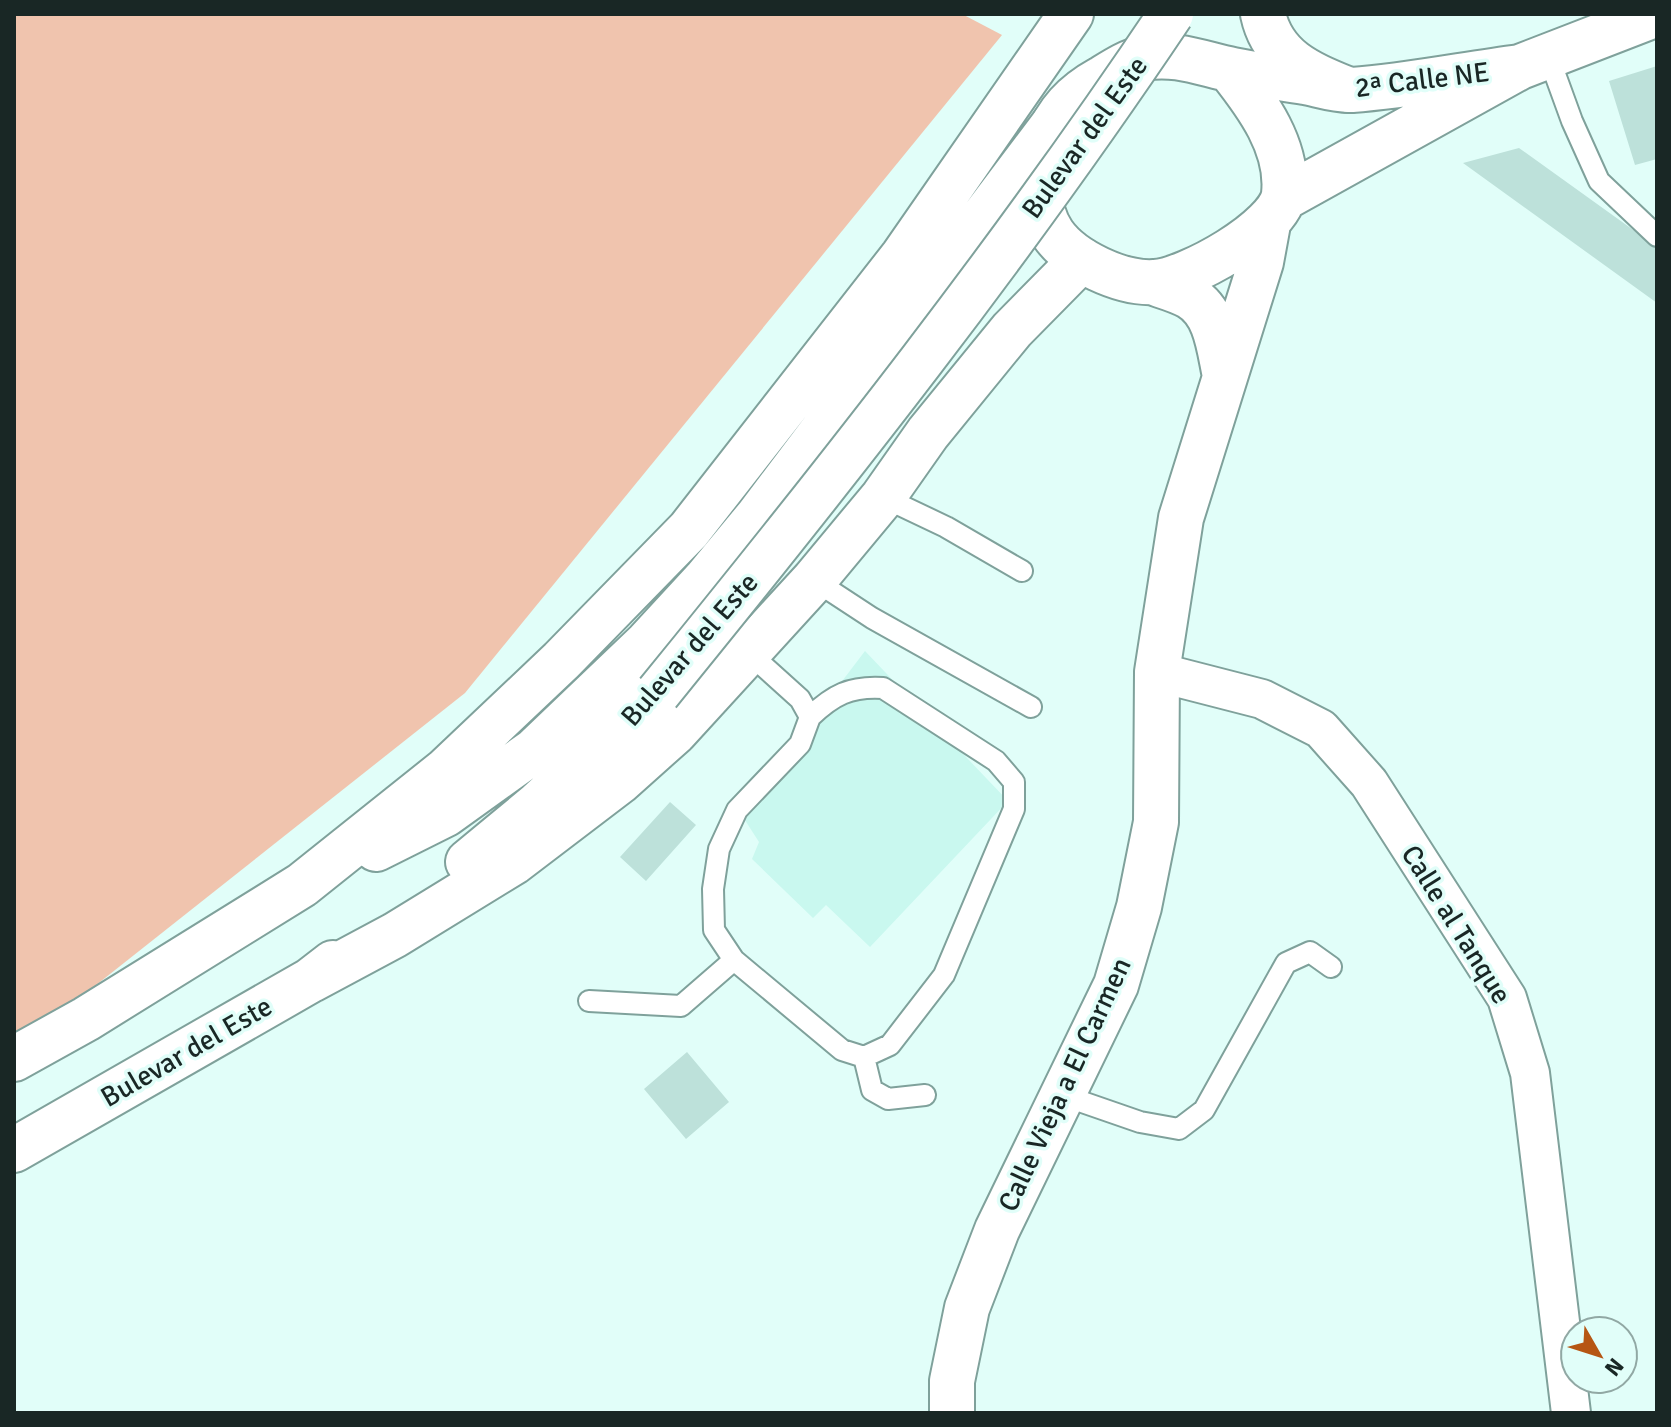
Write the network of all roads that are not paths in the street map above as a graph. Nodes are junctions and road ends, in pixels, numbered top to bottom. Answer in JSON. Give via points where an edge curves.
{"nodes":[{"id":1,"x":1071,"y":14,"type":"edge"},
{"id":2,"x":1171,"y":14,"type":"edge"},
{"id":3,"x":1263,"y":14,"type":"edge"},
{"id":4,"x":1657,"y":14,"type":"edge"},
{"id":5,"x":1534,"y":61,"type":"junction"},
{"id":6,"x":1230,"y":70,"type":"junction"},
{"id":7,"x":1349,"y":90,"type":"junction"},
{"id":8,"x":1053,"y":125,"type":"junction"},
{"id":9,"x":1276,"y":211,"type":"junction"},
{"id":10,"x":1657,"y":236,"type":"edge"},
{"id":11,"x":1081,"y":260,"type":"junction"},
{"id":12,"x":1154,"y":283,"type":"junction"},
{"id":13,"x":924,"y":294,"type":"junction"},
{"id":14,"x":978,"y":371,"type":"junction"},
{"id":15,"x":1225,"y":376,"type":"junction"},
{"id":16,"x":883,"y":497,"type":"junction"},
{"id":17,"x":1022,"y":571,"type":"dead end"},
{"id":18,"x":814,"y":580,"type":"junction"},
{"id":19,"x":749,"y":653,"type":"junction"},
{"id":20,"x":1157,"y":672,"type":"junction"},
{"id":21,"x":1031,"y":707,"type":"dead end"},
{"id":22,"x":810,"y":717,"type":"junction"},
{"id":23,"x":302,"y":885,"type":"junction"},
{"id":24,"x":734,"y":960,"type":"junction"},
{"id":25,"x":1331,"y":967,"type":"dead end"},
{"id":26,"x":311,"y":980,"type":"junction"},
{"id":27,"x":589,"y":1001,"type":"dead end"},
{"id":28,"x":864,"y":1057,"type":"junction"},
{"id":29,"x":14,"y":1059,"type":"edge"},
{"id":30,"x":925,"y":1095,"type":"dead end"},
{"id":31,"x":1062,"y":1095,"type":"junction"},
{"id":32,"x":14,"y":1150,"type":"edge"},
{"id":33,"x":952,"y":1413,"type":"edge"},
{"id":34,"x":1571,"y":1413,"type":"edge"}],
"edges":[{"from":1,"to":23,"type":"main road","via":[[903,256],[689,530],[446,770]]},
{"from":2,"to":26,"type":"main road","name":"Bulevar del Este","bridge":true,"via":[[1099,120],[830,480],[658,693],[538,804]]},
{"from":3,"to":7,"type":"main road","via":[[1285,57],[1311,75]]},
{"from":4,"to":5,"type":"main road","name":"2ª Calle NE"},
{"from":5,"to":7,"type":"main road","name":"2ª Calle NE"},
{"from":5,"to":9,"type":"main road","name":"2ª Calle NE"},
{"from":5,"to":10,"type":"lane","via":[[1572,121],[1599,181]]},
{"from":6,"to":7,"type":"main road","name":"2ª Calle NE"},
{"from":6,"to":8,"type":"main road","via":[[1187,57],[1145,58],[1082,90]]},
{"from":6,"to":9,"type":"main road","via":[[1270,127],[1284,181]]},
{"from":8,"to":11,"type":"main road","via":[[1041,169],[1043,217]]},
{"from":8,"to":13,"type":"main road"},
{"from":9,"to":12,"type":"main road","via":[[1217,258]]},
{"from":9,"to":15,"type":"main road","name":"Calle Vieja a El Carmen"},
{"from":11,"to":12,"type":"main road","via":[[1115,276]]},
{"from":11,"to":14,"type":"main road"},
{"from":12,"to":15,"type":"main road","via":[[1191,297],[1205,310]]},
{"from":13,"to":14,"type":"main road","via":[[980,256],[999,258],[1007,265],[1015,283],[1014,304],[1003,336]]},
{"from":13,"to":23,"type":"main road","via":[[749,526],[647,643],[586,703],[535,750],[446,814]]},
{"from":14,"to":16,"type":"main road"},
{"from":15,"to":20,"type":"main road","name":"Calle Vieja a El Carmen","via":[[1181,518]]},
{"from":16,"to":17,"type":"lane"},
{"from":16,"to":18,"type":"main road"},
{"from":18,"to":19,"type":"main road"},
{"from":18,"to":21,"type":"lane"},
{"from":19,"to":22,"type":"lane","via":[[800,699]]},
{"from":19,"to":26,"type":"main road","via":[[675,732],[562,828],[409,927]]},
{"from":20,"to":31,"type":"main road","name":"Calle Vieja a El Carmen","via":[[1156,822],[1139,907],[1116,985]]},
{"from":20,"to":34,"type":"street","name":"Calle al Tanque","via":[[1262,699],[1321,729],[1369,783],[1507,998],[1530,1073]]},
{"from":22,"to":24,"type":"lane","via":[[800,744],[737,810],[719,849],[714,930]]},
{"from":22,"to":28,"type":"lane","via":[[829,699],[862,686],[883,688],[996,761],[1014,782],[1014,809],[944,975],[890,1045]]},
{"from":23,"to":29,"type":"main road"},
{"from":24,"to":27,"type":"lane","via":[[681,1006]]},
{"from":24,"to":28,"type":"lane","via":[[842,1050]]},
{"from":25,"to":31,"type":"lane","via":[[1310,952],[1286,963],[1204,1110],[1179,1129],[1140,1122]]},
{"from":26,"to":32,"type":"main road","name":"Bulevar del Este"},
{"from":28,"to":30,"type":"lane","via":[[872,1090],[888,1099]]},
{"from":31,"to":33,"type":"main road","name":"Calle Vieja a El Carmen","via":[[997,1230],[967,1308],[952,1381]]}]}
